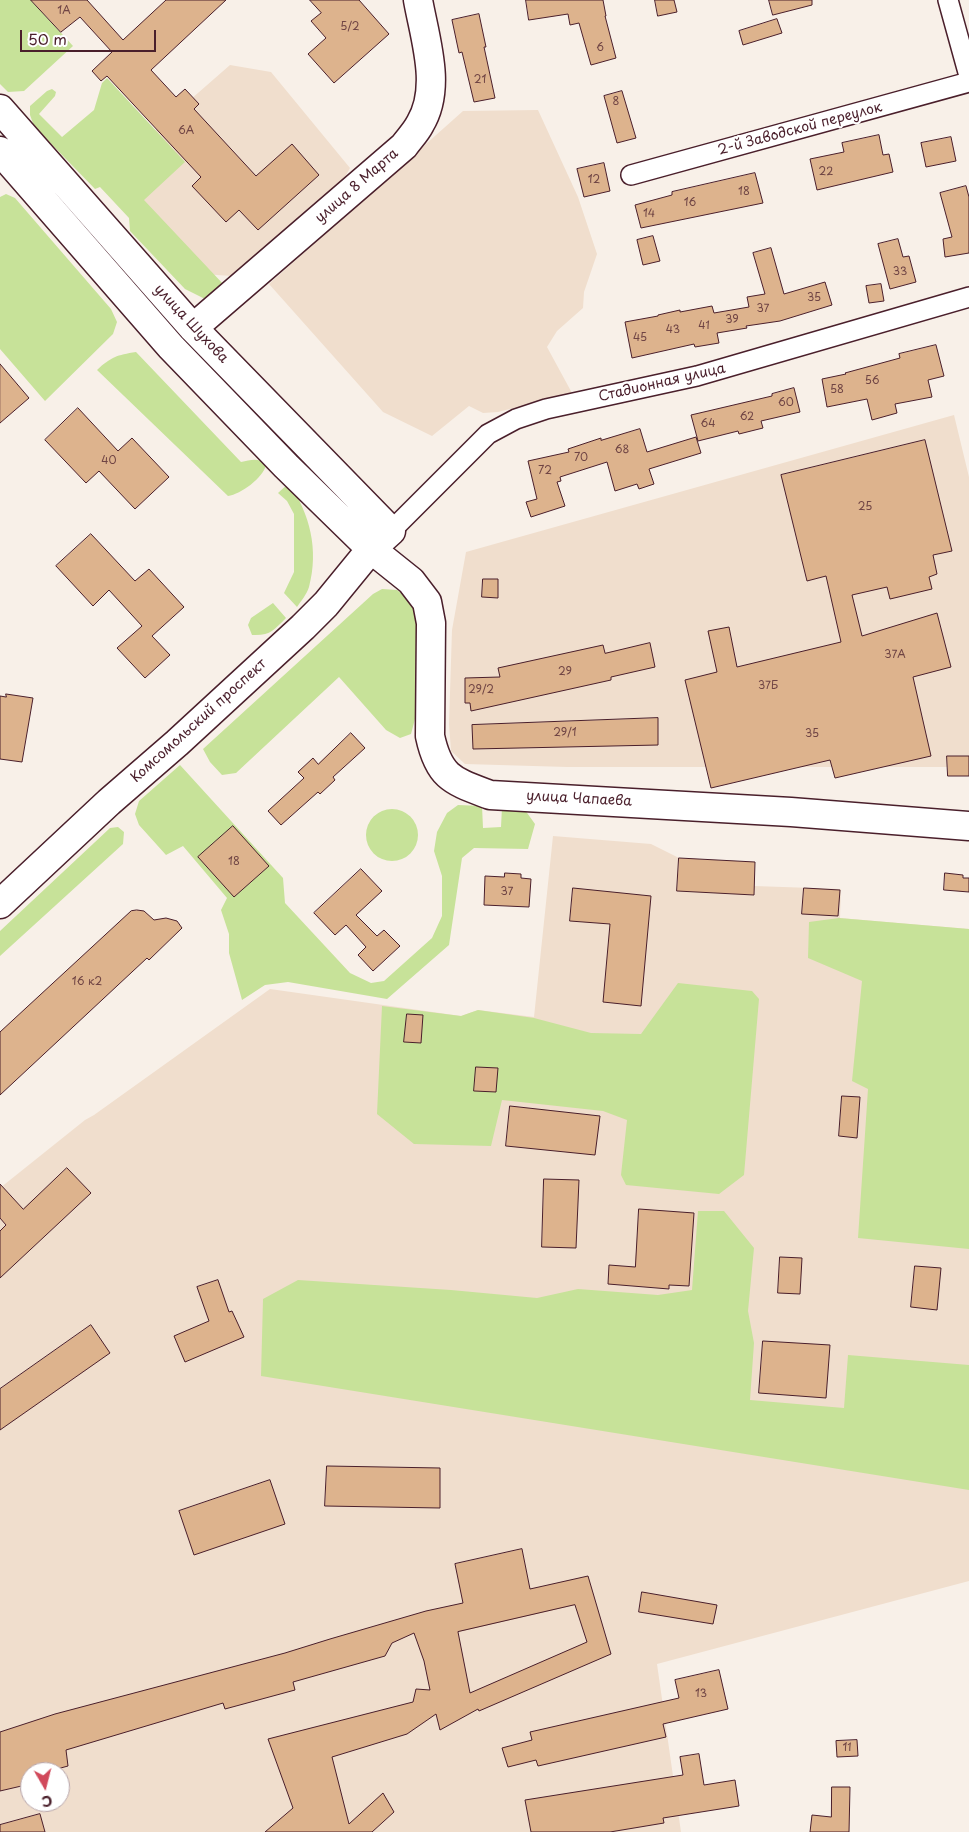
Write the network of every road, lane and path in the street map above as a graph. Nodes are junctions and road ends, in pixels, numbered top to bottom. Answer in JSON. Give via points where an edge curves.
{"nodes":[{"id":1,"x":418,"y":0,"type":"edge"},
{"id":2,"x":948,"y":0,"type":"edge"},
{"id":3,"x":969,"y":76,"type":"edge"},
{"id":4,"x":969,"y":82,"type":"edge"},
{"id":5,"x":0,"y":109,"type":"edge"},
{"id":6,"x":0,"y":151,"type":"edge"},
{"id":7,"x":631,"y":175,"type":"dead end"},
{"id":8,"x":969,"y":297,"type":"edge"},
{"id":9,"x":193,"y":328,"type":"junction"},
{"id":10,"x":391,"y":531,"type":"junction"},
{"id":11,"x":371,"y":549,"type":"junction"},
{"id":12,"x":969,"y":826,"type":"edge"},
{"id":13,"x":0,"y":904,"type":"edge"}],
"edges":[{"from":1,"to":9,"type":"main road","name":"улица 8 Марта","via":[[432,80],[421,124],[404,146]]},
{"from":2,"to":3,"type":"street"},
{"from":4,"to":7,"type":"street","name":"2-й Заводской переулок"},
{"from":5,"to":9,"type":"main road","name":"улица Шухова"},
{"from":6,"to":11,"type":"main road","name":"улица Шухова","via":[[171,347]]},
{"from":8,"to":10,"type":"street","name":"Стадионная улица","via":[[697,376],[546,409],[516,419],[488,434]]},
{"from":9,"to":10,"type":"main road","name":"улица Шухова"},
{"from":10,"to":11,"type":"main road","name":"Комсомольский проспект"},
{"from":11,"to":12,"type":"main road","name":"улица Чапаева","via":[[411,581],[427,602],[431,623],[430,736],[434,755],[442,770],[455,782],[490,795]]},
{"from":11,"to":13,"type":"main road","name":"Комсомольский проспект","via":[[303,627]]}]}
